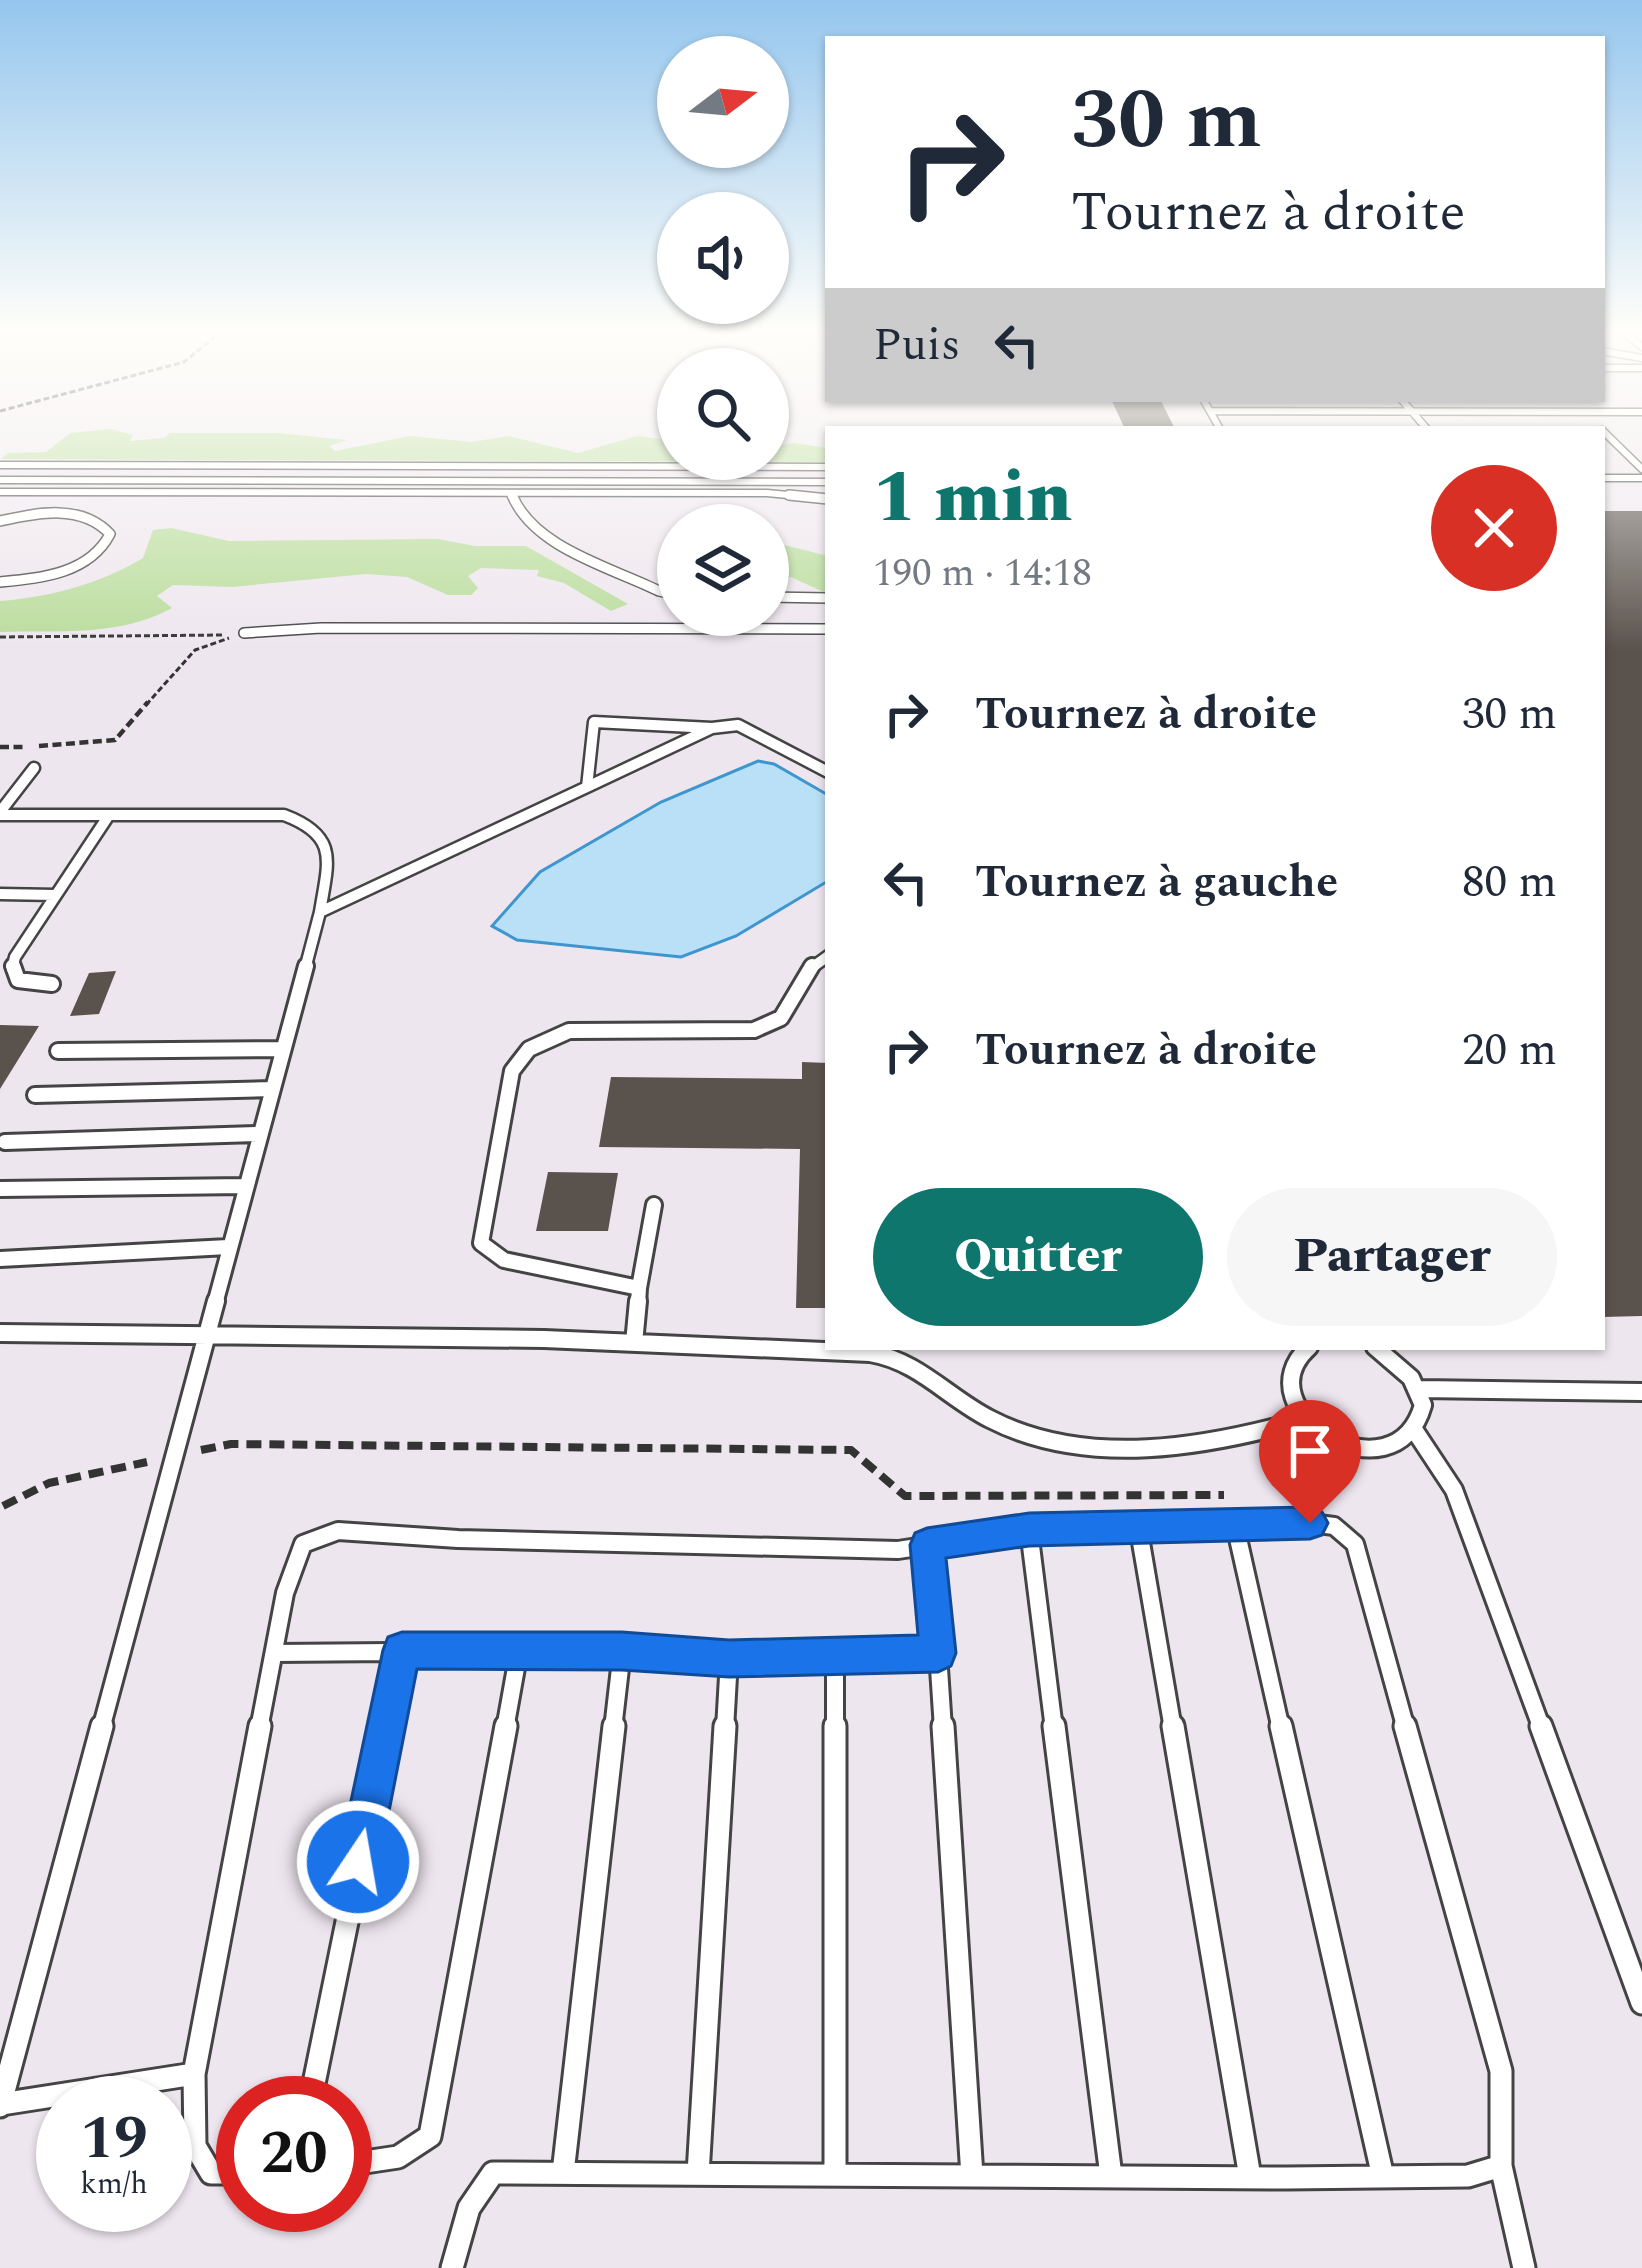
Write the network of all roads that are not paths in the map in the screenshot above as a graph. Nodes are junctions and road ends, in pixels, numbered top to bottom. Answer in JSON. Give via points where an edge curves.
{"nodes":[{"id":1,"x":1611,"y":439,"type":"edge"},
{"id":2,"x":1621,"y":448,"type":"junction"},
{"id":3,"x":1642,"y":448,"type":"edge"},
{"id":4,"x":0,"y":466,"type":"edge"},
{"id":5,"x":825,"y":466,"type":"edge"},
{"id":6,"x":1642,"y":473,"type":"edge"},
{"id":7,"x":1605,"y":478,"type":"edge"},
{"id":8,"x":0,"y":480,"type":"edge"},
{"id":9,"x":825,"y":482,"type":"edge"},
{"id":10,"x":0,"y":492,"type":"edge"},
{"id":11,"x":512,"y":495,"type":"junction"},
{"id":12,"x":825,"y":499,"type":"edge"},
{"id":13,"x":0,"y":521,"type":"edge"},
{"id":14,"x":0,"y":582,"type":"edge"},
{"id":15,"x":657,"y":590,"type":"edge"},
{"id":16,"x":789,"y":597,"type":"edge"},
{"id":17,"x":825,"y":598,"type":"edge"},
{"id":18,"x":825,"y":629,"type":"edge"},
{"id":19,"x":244,"y":633,"type":"road end"},
{"id":20,"x":712,"y":728,"type":"junction"},
{"id":21,"x":34,"y":768,"type":"dead end"},
{"id":22,"x":825,"y":770,"type":"edge"},
{"id":23,"x":587,"y":787,"type":"junction"},
{"id":24,"x":0,"y":814,"type":"edge"},
{"id":25,"x":109,"y":815,"type":"junction"},
{"id":26,"x":0,"y":894,"type":"edge"},
{"id":27,"x":55,"y":895,"type":"junction"},
{"id":28,"x":320,"y":912,"type":"junction"},
{"id":29,"x":825,"y":958,"type":"edge"},
{"id":30,"x":52,"y":984,"type":"dead end"},
{"id":31,"x":282,"y":1049,"type":"junction"},
{"id":32,"x":58,"y":1051,"type":"dead end"},
{"id":33,"x":272,"y":1089,"type":"junction"},
{"id":34,"x":35,"y":1095,"type":"dead end"},
{"id":35,"x":260,"y":1134,"type":"junction"},
{"id":36,"x":5,"y":1142,"type":"dead end"},
{"id":37,"x":245,"y":1186,"type":"junction"},
{"id":38,"x":0,"y":1190,"type":"edge"},
{"id":39,"x":654,"y":1205,"type":"dead end"},
{"id":40,"x":229,"y":1247,"type":"junction"},
{"id":41,"x":0,"y":1259,"type":"edge"},
{"id":42,"x":639,"y":1288,"type":"junction"},
{"id":43,"x":0,"y":1333,"type":"edge"},
{"id":44,"x":205,"y":1334,"type":"junction"},
{"id":45,"x":634,"y":1343,"type":"junction"},
{"id":46,"x":1305,"y":1350,"type":"edge"},
{"id":47,"x":1397,"y":1355,"type":"edge"},
{"id":48,"x":1420,"y":1390,"type":"junction"},
{"id":49,"x":1642,"y":1392,"type":"edge"},
{"id":50,"x":1306,"y":1419,"type":"junction"},
{"id":51,"x":1415,"y":1431,"type":"junction"},
{"id":52,"x":1138,"y":1525,"type":"junction"},
{"id":53,"x":1235,"y":1525,"type":"junction"},
{"id":54,"x":1029,"y":1529,"type":"junction"},
{"id":55,"x":927,"y":1545,"type":"junction"},
{"id":56,"x":402,"y":1650,"type":"junction"},
{"id":57,"x":519,"y":1651,"type":"junction"},
{"id":58,"x":622,"y":1651,"type":"junction"},
{"id":59,"x":938,"y":1653,"type":"junction"},
{"id":60,"x":274,"y":1654,"type":"junction"},
{"id":61,"x":836,"y":1657,"type":"junction"},
{"id":62,"x":729,"y":1659,"type":"junction"},
{"id":63,"x":1642,"y":2003,"type":"edge"},
{"id":64,"x":194,"y":2074,"type":"junction"},
{"id":65,"x":315,"y":2076,"type":"edge"},
{"id":66,"x":0,"y":2105,"type":"edge"},
{"id":67,"x":372,"y":2161,"type":"edge"},
{"id":68,"x":1501,"y":2166,"type":"junction"},
{"id":69,"x":216,"y":2173,"type":"edge"},
{"id":70,"x":563,"y":2173,"type":"junction"},
{"id":71,"x":698,"y":2174,"type":"junction"},
{"id":72,"x":836,"y":2175,"type":"junction"},
{"id":73,"x":972,"y":2176,"type":"junction"},
{"id":74,"x":1111,"y":2176,"type":"junction"},
{"id":75,"x":1383,"y":2176,"type":"junction"},
{"id":76,"x":1250,"y":2177,"type":"junction"},
{"id":77,"x":452,"y":2268,"type":"edge"},
{"id":78,"x":1524,"y":2268,"type":"edge"}],
"edges":[{"from":1,"to":2,"type":"lane"},
{"from":2,"to":3,"type":"lane"},
{"from":2,"to":6,"type":"lane"},
{"from":4,"to":5,"type":"lane"},
{"from":6,"to":7,"type":"lane"},
{"from":8,"to":9,"type":"lane"},
{"from":10,"to":11,"type":"lane"},
{"from":11,"to":12,"type":"lane"},
{"from":11,"to":15,"type":"lane","via":[[521,519],[541,534]]},
{"from":13,"to":14,"type":"lane","via":[[71,514],[99,521],[110,534],[80,564]]},
{"from":16,"to":17,"type":"lane"},
{"from":18,"to":19,"type":"lane"},
{"from":20,"to":22,"type":"lane","via":[[737,725]]},
{"from":20,"to":23,"type":"lane"},
{"from":20,"to":23,"type":"lane","via":[[594,722]]},
{"from":21,"to":24,"type":"lane"},
{"from":23,"to":28,"type":"lane"},
{"from":24,"to":25,"type":"lane"},
{"from":25,"to":27,"type":"lane"},
{"from":25,"to":28,"type":"lane","via":[[284,815],[308,822],[329,850]]},
{"from":26,"to":27,"type":"lane"},
{"from":27,"to":30,"type":"lane","via":[[12,970],[18,980]]},
{"from":28,"to":31,"type":"lane"},
{"from":29,"to":42,"type":"lane","via":[[781,1018],[754,1030],[568,1031],[539,1039],[512,1071],[482,1243],[504,1260]]},
{"from":31,"to":32,"type":"lane"},
{"from":31,"to":33,"type":"lane"},
{"from":33,"to":34,"type":"lane"},
{"from":33,"to":35,"type":"lane"},
{"from":35,"to":36,"type":"lane"},
{"from":35,"to":37,"type":"lane"},
{"from":37,"to":38,"type":"lane"},
{"from":37,"to":40,"type":"lane"},
{"from":39,"to":42,"type":"lane"},
{"from":40,"to":41,"type":"lane"},
{"from":40,"to":44,"type":"lane"},
{"from":42,"to":45,"type":"lane"},
{"from":43,"to":44,"type":"lane"},
{"from":44,"to":45,"type":"lane"},
{"from":44,"to":66,"type":"lane"},
{"from":45,"to":50,"type":"lane","via":[[878,1353],[992,1421],[1052,1442],[1230,1438]]},
{"from":46,"to":50,"type":"lane","via":[[1289,1381]]},
{"from":47,"to":48,"type":"lane"},
{"from":48,"to":49,"type":"lane"},
{"from":48,"to":51,"type":"lane","via":[[1424,1415]]},
{"from":50,"to":51,"type":"lane","via":[[1363,1450],[1386,1449]]},
{"from":51,"to":63,"type":"lane","via":[[1454,1490]]},
{"from":52,"to":53,"type":"lane"},
{"from":52,"to":54,"type":"lane"},
{"from":52,"to":76,"type":"lane"},
{"from":53,"to":68,"type":"lane","via":[[1334,1526],[1354,1544],[1501,2072]]},
{"from":53,"to":75,"type":"lane"},
{"from":54,"to":55,"type":"lane"},
{"from":54,"to":74,"type":"lane"},
{"from":55,"to":59,"type":"lane"},
{"from":55,"to":60,"type":"lane","via":[[338,1531],[303,1544]]},
{"from":56,"to":57,"type":"lane"},
{"from":56,"to":60,"type":"lane"},
{"from":56,"to":65,"type":"lane"},
{"from":57,"to":58,"type":"lane"},
{"from":57,"to":67,"type":"lane","via":[[430,2136],[398,2157]]},
{"from":58,"to":62,"type":"lane"},
{"from":58,"to":70,"type":"lane"},
{"from":59,"to":61,"type":"lane"},
{"from":59,"to":73,"type":"lane"},
{"from":60,"to":64,"type":"lane"},
{"from":61,"to":62,"type":"lane"},
{"from":61,"to":72,"type":"lane"},
{"from":62,"to":71,"type":"lane"},
{"from":64,"to":66,"type":"lane"},
{"from":64,"to":69,"type":"lane","via":[[195,2146]]},
{"from":68,"to":75,"type":"lane","via":[[1468,2176]]},
{"from":68,"to":78,"type":"lane"},
{"from":70,"to":71,"type":"lane"},
{"from":70,"to":77,"type":"lane","via":[[493,2173],[469,2208]]},
{"from":71,"to":72,"type":"lane"},
{"from":72,"to":73,"type":"lane"},
{"from":73,"to":74,"type":"lane"},
{"from":74,"to":76,"type":"lane"},
{"from":75,"to":76,"type":"lane"}]}
